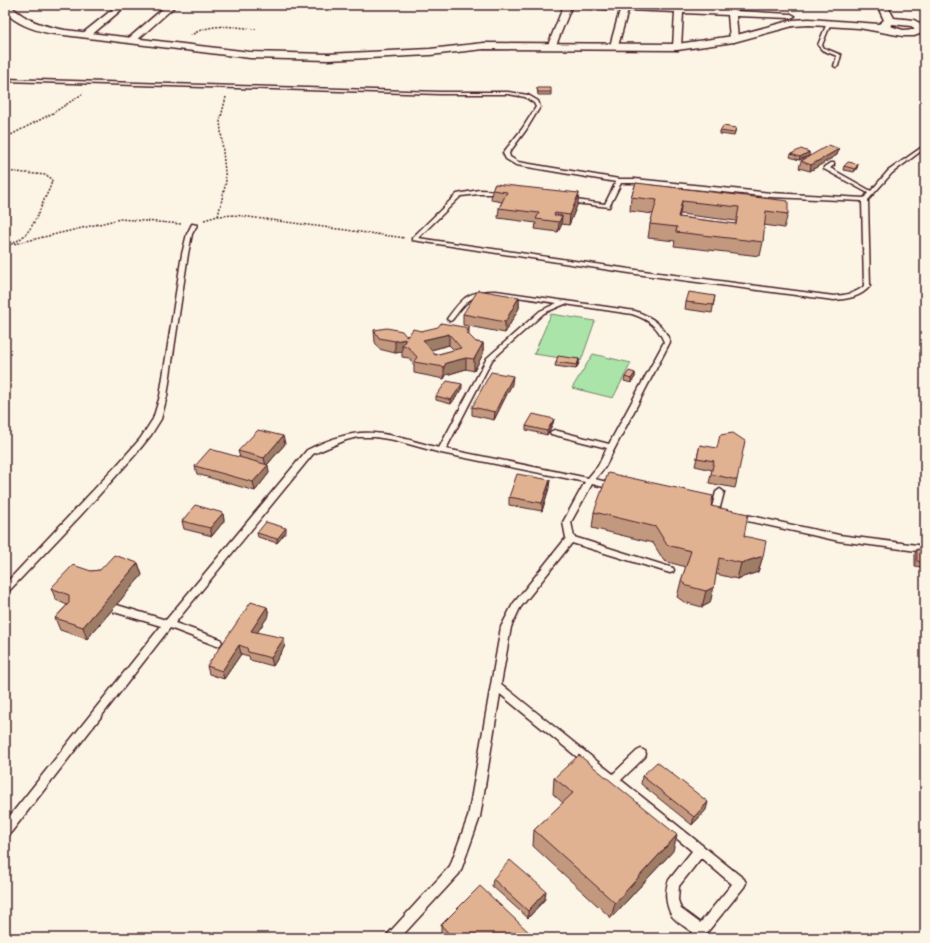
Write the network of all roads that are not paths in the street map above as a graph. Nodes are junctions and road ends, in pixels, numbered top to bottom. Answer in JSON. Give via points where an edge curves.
{"nodes":[{"id":1,"x":123,"y":5,"type":"edge"},
{"id":2,"x":568,"y":5,"type":"edge"},
{"id":3,"x":576,"y":5,"type":"edge"},
{"id":4,"x":788,"y":5,"type":"edge"},
{"id":5,"x":882,"y":5,"type":"edge"},
{"id":6,"x":5,"y":6,"type":"edge"},
{"id":7,"x":624,"y":6,"type":"edge"},
{"id":8,"x":169,"y":8,"type":"dead end"},
{"id":9,"x":679,"y":8,"type":"edge"},
{"id":10,"x":732,"y":9,"type":"edge"},
{"id":11,"x":792,"y":20,"type":"junction"},
{"id":12,"x":829,"y":23,"type":"junction"},
{"id":13,"x":889,"y":26,"type":"junction"},
{"id":14,"x":924,"y":26,"type":"edge"},
{"id":15,"x":86,"y":35,"type":"junction"},
{"id":16,"x":734,"y":39,"type":"junction"},
{"id":17,"x":132,"y":40,"type":"junction"},
{"id":18,"x":922,"y":41,"type":"edge"},
{"id":19,"x":552,"y":45,"type":"junction"},
{"id":20,"x":614,"y":46,"type":"junction"},
{"id":21,"x":676,"y":47,"type":"junction"},
{"id":22,"x":836,"y":66,"type":"dead end"},
{"id":23,"x":5,"y":80,"type":"edge"},
{"id":24,"x":925,"y":146,"type":"edge"},
{"id":25,"x":832,"y":164,"type":"dead end"},
{"id":26,"x":619,"y":181,"type":"junction"},
{"id":27,"x":667,"y":184,"type":"junction"},
{"id":28,"x":668,"y":190,"type":"edge"},
{"id":29,"x":871,"y":193,"type":"junction"},
{"id":30,"x":506,"y":194,"type":"edge"},
{"id":31,"x":771,"y":195,"type":"junction"},
{"id":32,"x":561,"y":200,"type":"edge"},
{"id":33,"x":753,"y":200,"type":"edge"},
{"id":34,"x":865,"y":200,"type":"junction"},
{"id":35,"x":194,"y":225,"type":"road end"},
{"id":36,"x":563,"y":303,"type":"junction"},
{"id":37,"x":450,"y":319,"type":"dead end"},
{"id":38,"x":554,"y":432,"type":"dead end"},
{"id":39,"x":612,"y":447,"type":"junction"},
{"id":40,"x":441,"y":451,"type":"junction"},
{"id":41,"x":590,"y":480,"type":"junction"},
{"id":42,"x":627,"y":490,"type":"edge"},
{"id":43,"x":720,"y":492,"type":"dead end"},
{"id":44,"x":570,"y":538,"type":"junction"},
{"id":45,"x":925,"y":549,"type":"edge"},
{"id":46,"x":670,"y":570,"type":"dead end"},
{"id":47,"x":5,"y":590,"type":"edge"},
{"id":48,"x":117,"y":609,"type":"dead end"},
{"id":49,"x":168,"y":624,"type":"junction"},
{"id":50,"x":217,"y":642,"type":"dead end"},
{"id":51,"x":497,"y":686,"type":"junction"},
{"id":52,"x":641,"y":754,"type":"dead end"},
{"id":53,"x":614,"y":781,"type":"junction"},
{"id":54,"x":5,"y":831,"type":"edge"},
{"id":55,"x":700,"y":850,"type":"junction"},
{"id":56,"x":698,"y":934,"type":"edge"},
{"id":57,"x":392,"y":938,"type":"edge"}],
"edges":[{"from":1,"to":15,"type":"street"},
{"from":2,"to":19,"type":"street"},
{"from":3,"to":7,"type":"street"},
{"from":4,"to":11,"type":"street"},
{"from":5,"to":13,"type":"main road"},
{"from":6,"to":15,"type":"main road","via":[[23,22],[38,28]]},
{"from":7,"to":9,"type":"street"},
{"from":7,"to":20,"type":"street"},
{"from":8,"to":17,"type":"street"},
{"from":9,"to":10,"type":"street"},
{"from":9,"to":21,"type":"street"},
{"from":10,"to":11,"type":"street"},
{"from":10,"to":16,"type":"street"},
{"from":11,"to":12,"type":"main road"},
{"from":11,"to":16,"type":"main road"},
{"from":12,"to":13,"type":"main road"},
{"from":12,"to":22,"type":"lane","via":[[820,45],[823,49],[839,55]]},
{"from":13,"to":14,"type":"main road","via":[[914,23]]},
{"from":13,"to":18,"type":"main road"},
{"from":14,"to":18,"type":"main road"},
{"from":15,"to":17,"type":"main road"},
{"from":16,"to":21,"type":"main road"},
{"from":17,"to":19,"type":"main road","via":[[250,55],[328,57],[430,52],[484,46]]},
{"from":19,"to":20,"type":"main road"},
{"from":20,"to":21,"type":"main road"},
{"from":23,"to":26,"type":"lane","via":[[517,93],[532,99],[538,107],[506,153],[508,158],[516,163]]},
{"from":24,"to":29,"type":"lane","via":[[890,172]]},
{"from":25,"to":29,"type":"lane","via":[[826,168]]},
{"from":26,"to":27,"type":"lane"},
{"from":26,"to":32,"type":"lane","via":[[607,206]]},
{"from":27,"to":28,"type":"lane"},
{"from":27,"to":31,"type":"lane"},
{"from":29,"to":34,"type":"lane"},
{"from":30,"to":34,"type":"lane","via":[[479,192],[459,195],[414,239],[636,272],[840,297],[862,293],[867,286]]},
{"from":31,"to":33,"type":"lane"},
{"from":31,"to":34,"type":"lane"},
{"from":35,"to":47,"type":"lane","via":[[189,235],[166,384],[155,424],[108,481]]},
{"from":36,"to":37,"type":"lane","via":[[496,293],[476,293],[469,296]]},
{"from":36,"to":39,"type":"lane","via":[[633,312],[649,318],[664,333],[668,342]]},
{"from":36,"to":40,"type":"lane","via":[[542,312],[489,359]]},
{"from":38,"to":39,"type":"lane"},
{"from":39,"to":41,"type":"lane"},
{"from":40,"to":41,"type":"lane"},
{"from":40,"to":49,"type":"lane","via":[[383,435],[364,434],[326,444],[310,452]]},
{"from":41,"to":42,"type":"lane"},
{"from":41,"to":44,"type":"lane","via":[[567,522]]},
{"from":43,"to":45,"type":"lane","via":[[719,512],[839,538]]},
{"from":44,"to":46,"type":"lane"},
{"from":44,"to":51,"type":"lane","via":[[516,606],[506,627]]},
{"from":48,"to":49,"type":"lane"},
{"from":49,"to":50,"type":"lane"},
{"from":49,"to":54,"type":"lane"},
{"from":51,"to":53,"type":"lane"},
{"from":51,"to":57,"type":"lane","via":[[474,816],[455,870]]},
{"from":52,"to":53,"type":"lane"},
{"from":53,"to":55,"type":"lane"},
{"from":55,"to":56,"type":"lane","via":[[673,884],[672,900],[677,913]]},
{"from":55,"to":56,"type":"lane","via":[[740,883]]}]}
